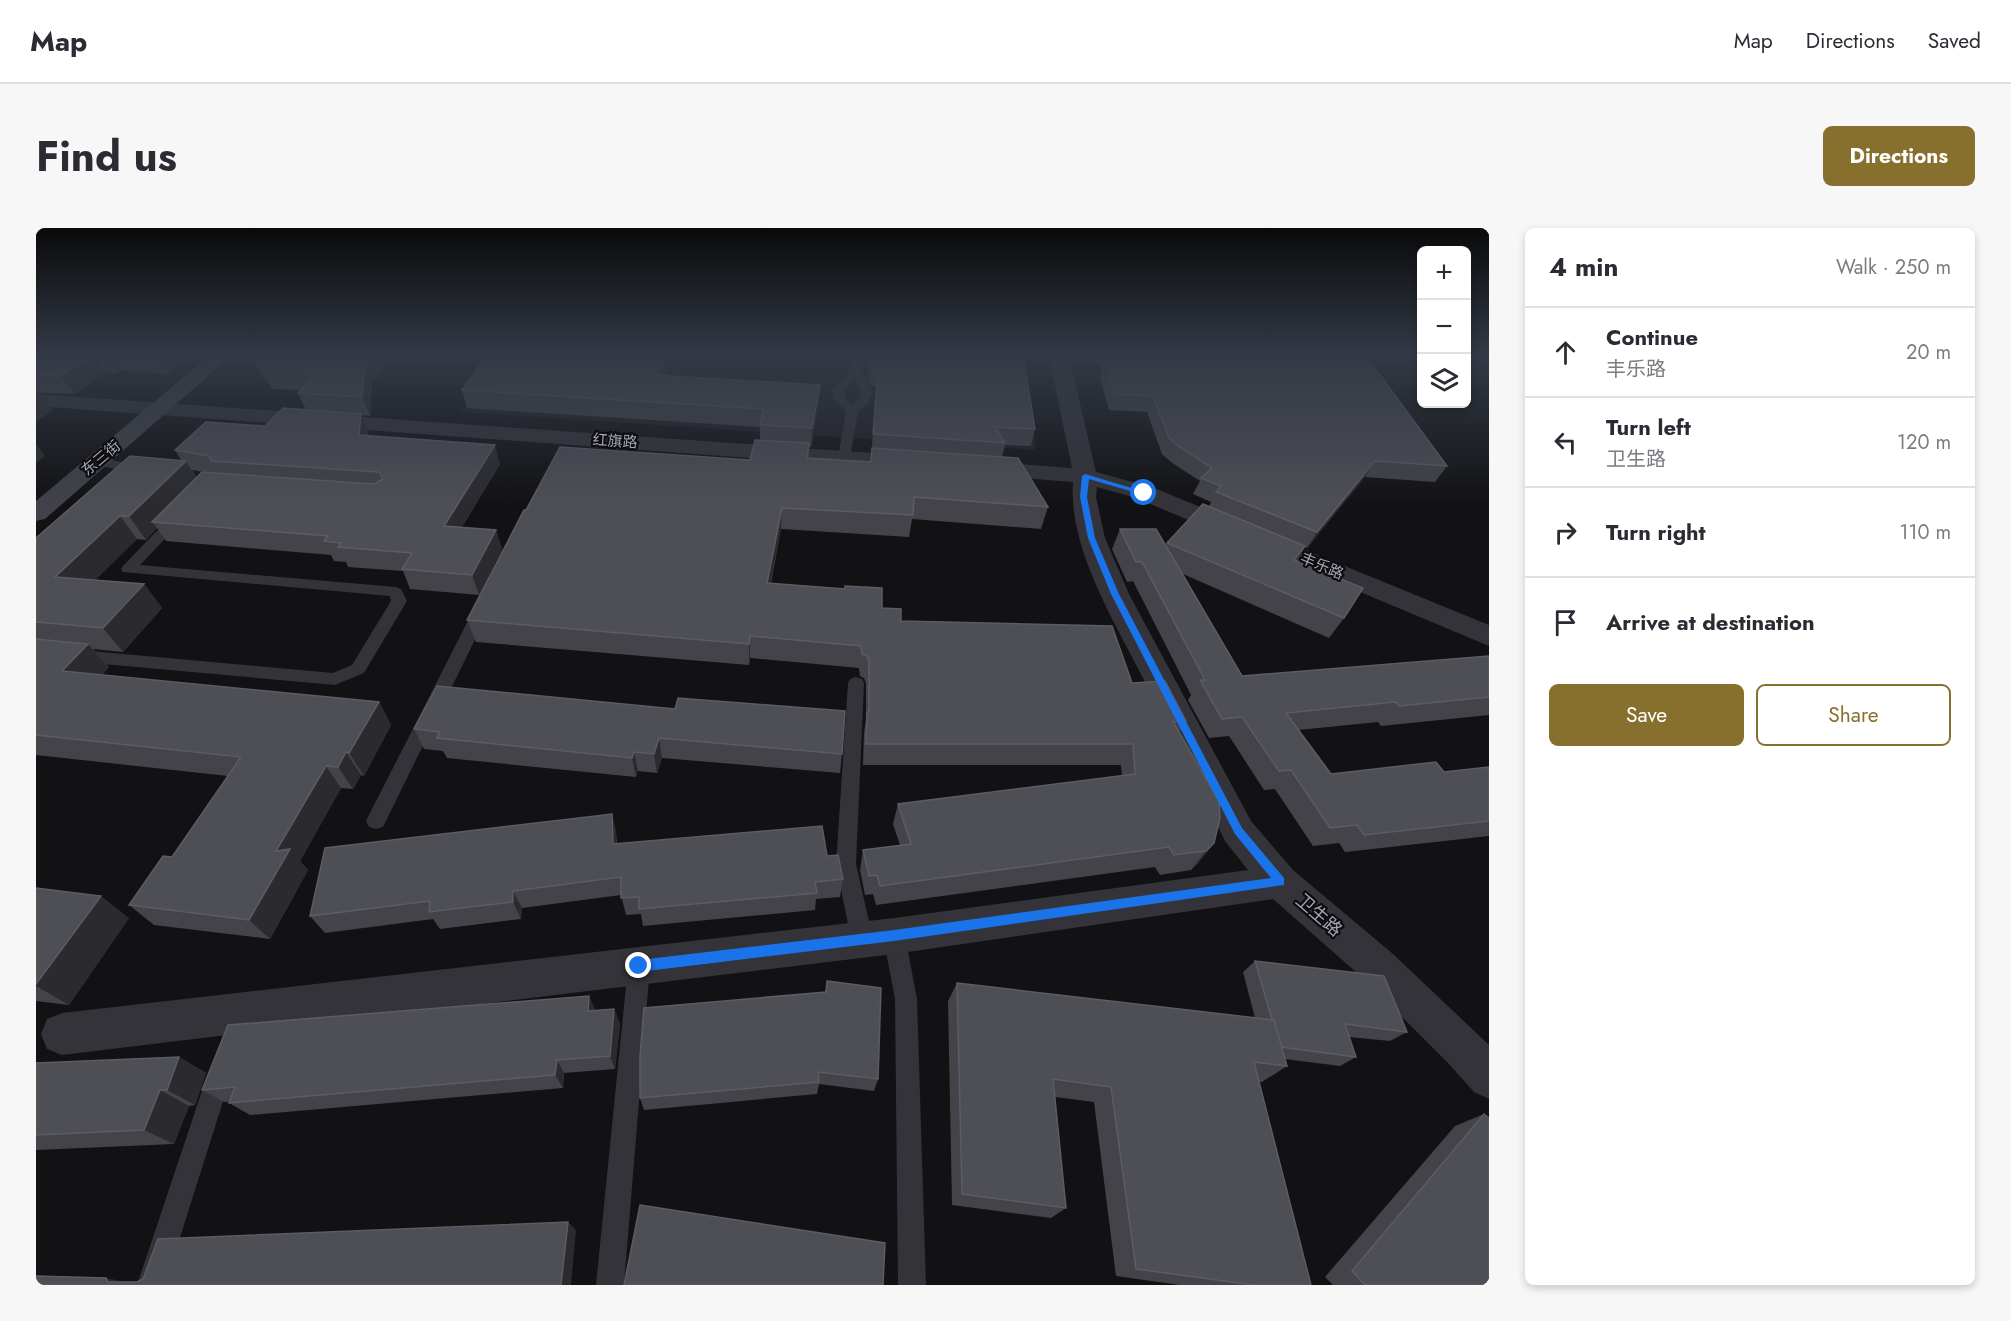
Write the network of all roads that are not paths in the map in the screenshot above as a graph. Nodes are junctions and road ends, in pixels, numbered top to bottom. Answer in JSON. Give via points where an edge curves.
{"nodes":[{"id":1,"x":109,"y":405,"type":"edge"},
{"id":2,"x":163,"y":405,"type":"edge"},
{"id":3,"x":846,"y":405,"type":"edge"},
{"id":4,"x":859,"y":405,"type":"edge"},
{"id":5,"x":1070,"y":405,"type":"edge"},
{"id":6,"x":159,"y":409,"type":"junction"},
{"id":7,"x":852,"y":410,"type":"junction"},
{"id":8,"x":844,"y":458,"type":"junction"},
{"id":9,"x":97,"y":462,"type":"junction"},
{"id":10,"x":938,"y":464,"type":"edge"},
{"id":11,"x":962,"y":466,"type":"edge"},
{"id":12,"x":156,"y":471,"type":"edge"},
{"id":13,"x":1085,"y":476,"type":"junction"},
{"id":14,"x":185,"y":510,"type":"edge"},
{"id":15,"x":36,"y":514,"type":"edge"},
{"id":16,"x":488,"y":598,"type":"edge"},
{"id":17,"x":1489,"y":636,"type":"edge"},
{"id":18,"x":36,"y":652,"type":"edge"},
{"id":19,"x":856,"y":683,"type":"dead end"},
{"id":20,"x":376,"y":821,"type":"dead end"},
{"id":21,"x":1280,"y":882,"type":"junction"},
{"id":22,"x":878,"y":937,"type":"junction"},
{"id":23,"x":639,"y":966,"type":"junction"},
{"id":24,"x":233,"y":1032,"type":"junction"},
{"id":25,"x":62,"y":1034,"type":"dead end"},
{"id":26,"x":1489,"y":1077,"type":"edge"},
{"id":27,"x":151,"y":1285,"type":"edge"},
{"id":28,"x":610,"y":1285,"type":"edge"},
{"id":29,"x":912,"y":1285,"type":"edge"}],
"edges":[{"from":1,"to":6,"type":"street","name":"红旗路"},
{"from":2,"to":6,"type":"street","name":"东三街"},
{"from":3,"to":7,"type":"lane"},
{"from":4,"to":7,"type":"lane"},
{"from":5,"to":13,"type":"street","name":"卫生路"},
{"from":6,"to":8,"type":"street","name":"红旗路","via":[[565,443]]},
{"from":6,"to":9,"type":"street","name":"东三街"},
{"from":7,"to":8,"type":"lane"},
{"from":8,"to":10,"type":"street","name":"红旗路"},
{"from":9,"to":12,"type":"lane"},
{"from":9,"to":15,"type":"street","name":"东三街"},
{"from":11,"to":13,"type":"street"},
{"from":13,"to":17,"type":"street","name":"丰乐路","via":[[1144,493]]},
{"from":13,"to":21,"type":"street","name":"卫生路","via":[[1087,521],[1115,594],[1238,831]]},
{"from":14,"to":18,"type":"lane","via":[[128,569],[396,591],[399,601],[358,669],[335,679]]},
{"from":16,"to":20,"type":"lane"},
{"from":19,"to":22,"type":"lane","via":[[846,864]]},
{"from":21,"to":22,"type":"street"},
{"from":21,"to":26,"type":"street","name":"卫生路","via":[[1379,967]]},
{"from":22,"to":23,"type":"street"},
{"from":22,"to":29,"type":"lane","via":[[906,999]]},
{"from":23,"to":24,"type":"street"},
{"from":23,"to":28,"type":"lane"},
{"from":24,"to":25,"type":"street"},
{"from":24,"to":27,"type":"lane"}]}
